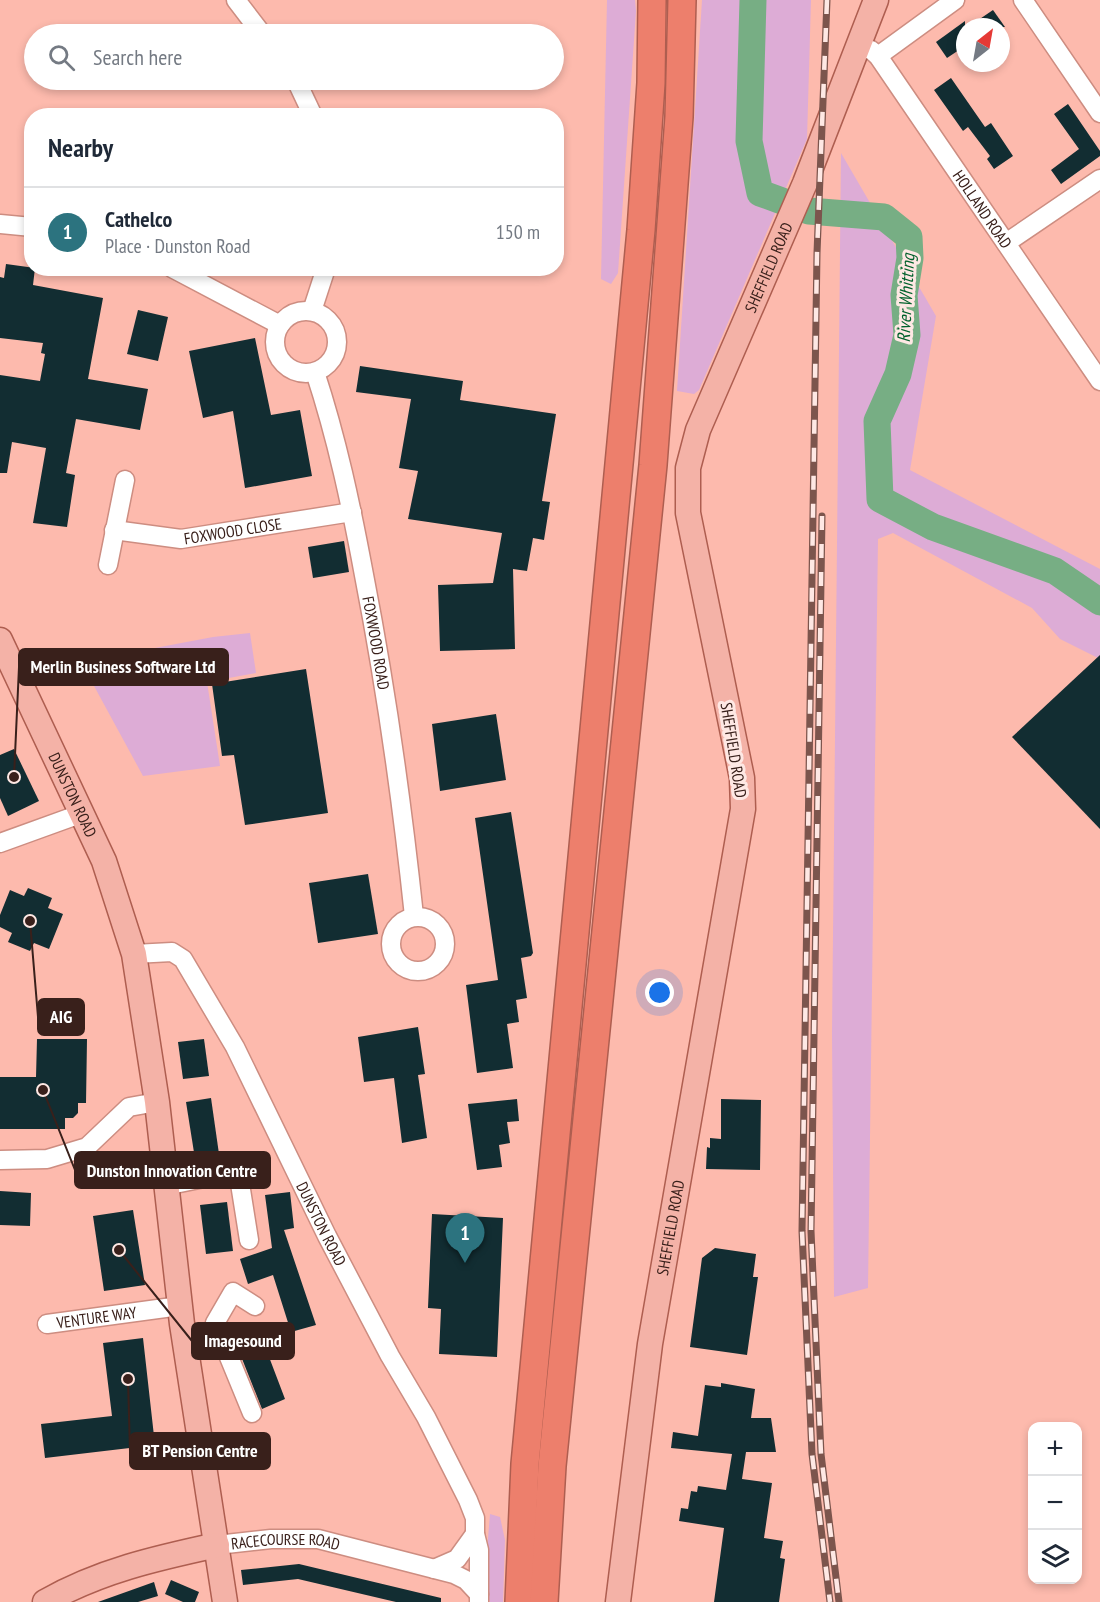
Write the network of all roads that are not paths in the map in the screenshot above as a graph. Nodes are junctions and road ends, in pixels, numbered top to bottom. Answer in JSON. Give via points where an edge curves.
{"nodes":[{"id":1,"x":236,"y":0,"type":"edge"},
{"id":2,"x":652,"y":0,"type":"edge"},
{"id":3,"x":682,"y":0,"type":"edge"},
{"id":4,"x":876,"y":0,"type":"edge"},
{"id":5,"x":956,"y":0,"type":"edge"},
{"id":6,"x":1023,"y":0,"type":"edge"},
{"id":7,"x":254,"y":24,"type":"edge"},
{"id":8,"x":868,"y":52,"type":"junction"},
{"id":9,"x":301,"y":90,"type":"edge"},
{"id":10,"x":309,"y":108,"type":"edge"},
{"id":11,"x":1100,"y":113,"type":"edge"},
{"id":12,"x":1100,"y":178,"type":"edge"},
{"id":13,"x":0,"y":224,"type":"edge"},
{"id":14,"x":24,"y":226,"type":"edge"},
{"id":15,"x":1006,"y":243,"type":"junction"},
{"id":16,"x":187,"y":276,"type":"edge"},
{"id":17,"x":323,"y":276,"type":"edge"},
{"id":18,"x":312,"y":311,"type":"junction"},
{"id":19,"x":280,"y":325,"type":"junction"},
{"id":20,"x":315,"y":372,"type":"junction"},
{"id":21,"x":1100,"y":381,"type":"edge"},
{"id":22,"x":125,"y":480,"type":"dead end"},
{"id":23,"x":352,"y":512,"type":"junction"},
{"id":24,"x":114,"y":531,"type":"junction"},
{"id":25,"x":108,"y":565,"type":"dead end"},
{"id":26,"x":0,"y":640,"type":"edge"},
{"id":27,"x":83,"y":813,"type":"junction"},
{"id":28,"x":0,"y":843,"type":"edge"},
{"id":29,"x":414,"y":916,"type":"dead end"},
{"id":30,"x":134,"y":954,"type":"junction"},
{"id":31,"x":157,"y":1102,"type":"junction"},
{"id":32,"x":0,"y":1160,"type":"edge"},
{"id":33,"x":165,"y":1186,"type":"junction"},
{"id":34,"x":249,"y":1240,"type":"dead end"},
{"id":35,"x":255,"y":1306,"type":"dead end"},
{"id":36,"x":181,"y":1315,"type":"junction"},
{"id":37,"x":215,"y":1323,"type":"junction"},
{"id":38,"x":47,"y":1324,"type":"dead end"},
{"id":39,"x":252,"y":1413,"type":"dead end"},
{"id":40,"x":475,"y":1534,"type":"junction"},
{"id":41,"x":217,"y":1545,"type":"junction"},
{"id":42,"x":434,"y":1569,"type":"junction"},
{"id":43,"x":479,"y":1598,"type":"edge"},
{"id":44,"x":45,"y":1602,"type":"edge"},
{"id":45,"x":225,"y":1602,"type":"edge"},
{"id":46,"x":519,"y":1602,"type":"edge"},
{"id":47,"x":544,"y":1602,"type":"edge"},
{"id":48,"x":618,"y":1602,"type":"edge"}],
"edges":[{"from":1,"to":7,"type":"street"},
{"from":2,"to":46,"type":"highway","via":[[641,230],[525,1464]]},
{"from":3,"to":47,"type":"highway","via":[[679,117],[653,465],[552,1466]]},
{"from":4,"to":8,"type":"main road","name":"SHEFFIELD ROAD"},
{"from":5,"to":8,"type":"street"},
{"from":6,"to":11,"type":"street"},
{"from":8,"to":15,"type":"street","name":"HOLLAND ROAD"},
{"from":8,"to":48,"type":"main road","name":"SHEFFIELD ROAD","via":[[716,385],[688,468],[688,513],[742,778],[743,809],[650,1344]]},
{"from":9,"to":10,"type":"street"},
{"from":12,"to":15,"type":"street"},
{"from":13,"to":14,"type":"street"},
{"from":15,"to":21,"type":"street","name":"HOLLAND ROAD"},
{"from":16,"to":19,"type":"street"},
{"from":17,"to":18,"type":"street"},
{"from":18,"to":19,"type":"street","via":[[294,313]]},
{"from":18,"to":20,"type":"street","via":[[332,324],[337,342],[331,361]]},
{"from":19,"to":20,"type":"street","via":[[275,345],[284,364],[304,373]]},
{"from":20,"to":23,"type":"street","name":"FOXWOOD ROAD","via":[[342,461]]},
{"from":22,"to":24,"type":"street"},
{"from":23,"to":24,"type":"street","name":"FOXWOOD CLOSE","via":[[181,539]]},
{"from":23,"to":29,"type":"street","name":"FOXWOOD ROAD","via":[[380,652]]},
{"from":24,"to":25,"type":"street"},
{"from":26,"to":27,"type":"main road","name":"DUNSTON ROAD"},
{"from":27,"to":28,"type":"street"},
{"from":27,"to":30,"type":"main road","name":"DUNSTON ROAD","via":[[104,861]]},
{"from":30,"to":31,"type":"main road","name":"DUNSTON ROAD"},
{"from":30,"to":40,"type":"street","name":"DUNSTON ROAD","via":[[172,952],[183,959],[236,1047],[327,1236],[453,1468],[475,1518]]},
{"from":31,"to":32,"type":"street","via":[[129,1107],[87,1147],[47,1160]]},
{"from":31,"to":33,"type":"main road","name":"DUNSTON ROAD"},
{"from":33,"to":34,"type":"street","via":[[238,1171]]},
{"from":33,"to":36,"type":"main road","name":"DUNSTON ROAD"},
{"from":35,"to":37,"type":"street","via":[[233,1292]]},
{"from":36,"to":37,"type":"street","name":"VENTURE WAY"},
{"from":36,"to":38,"type":"street","name":"VENTURE WAY"},
{"from":36,"to":41,"type":"main road","name":"DUNSTON ROAD"},
{"from":37,"to":39,"type":"street"},
{"from":40,"to":42,"type":"street","via":[[457,1559]]},
{"from":40,"to":43,"type":"street","name":"DUNSTON ROAD"},
{"from":41,"to":42,"type":"street","name":"RACECOURSE ROAD","via":[[318,1539]]},
{"from":41,"to":44,"type":"main road","name":"RACECOURSE ROAD","via":[[128,1565]]},
{"from":41,"to":45,"type":"main road","name":"DUNSTON ROAD"},
{"from":42,"to":43,"type":"street","name":"RACECOURSE ROAD","via":[[466,1580]]}]}
